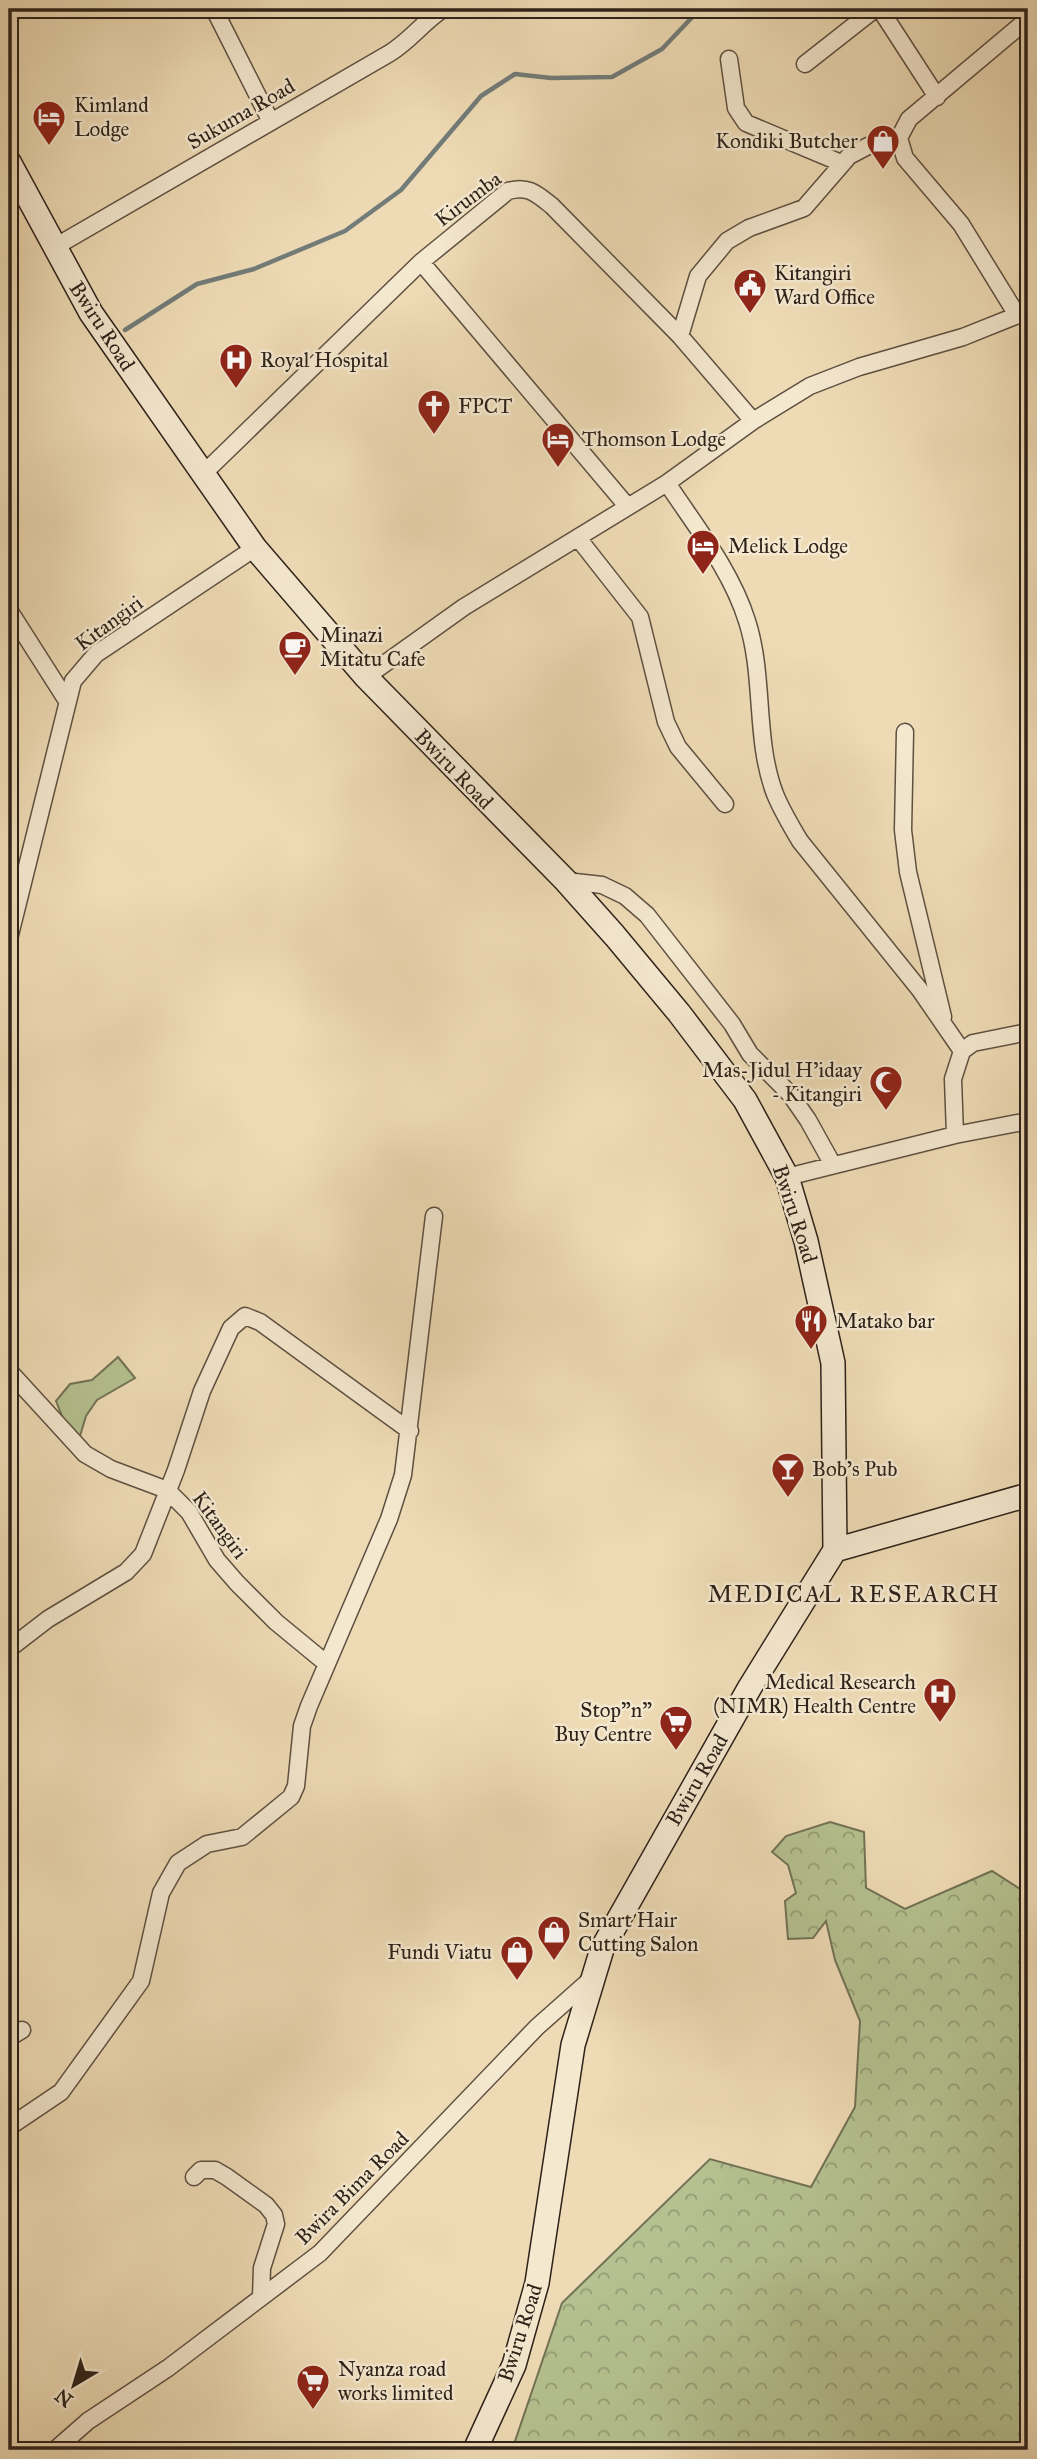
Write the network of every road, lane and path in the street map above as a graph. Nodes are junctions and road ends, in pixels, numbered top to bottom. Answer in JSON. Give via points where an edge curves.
{"nodes":[{"id":1,"x":214,"y":9,"type":"edge"},
{"id":2,"x":443,"y":9,"type":"edge"},
{"id":3,"x":877,"y":9,"type":"edge"},
{"id":4,"x":421,"y":15,"type":"edge"},
{"id":5,"x":1028,"y":19,"type":"edge"},
{"id":6,"x":729,"y":59,"type":"dead end"},
{"id":7,"x":805,"y":64,"type":"dead end"},
{"id":8,"x":937,"y":97,"type":"junction"},
{"id":9,"x":270,"y":120,"type":"junction"},
{"id":10,"x":899,"y":138,"type":"junction"},
{"id":11,"x":9,"y":162,"type":"edge"},
{"id":12,"x":841,"y":163,"type":"junction"},
{"id":13,"x":53,"y":247,"type":"junction"},
{"id":14,"x":421,"y":262,"type":"junction"},
{"id":15,"x":1023,"y":313,"type":"edge"},
{"id":16,"x":680,"y":336,"type":"junction"},
{"id":17,"x":753,"y":421,"type":"junction"},
{"id":18,"x":202,"y":475,"type":"junction"},
{"id":19,"x":667,"y":483,"type":"junction"},
{"id":20,"x":627,"y":506,"type":"junction"},
{"id":21,"x":578,"y":538,"type":"junction"},
{"id":22,"x":255,"y":548,"type":"junction"},
{"id":23,"x":9,"y":610,"type":"edge"},
{"id":24,"x":366,"y":677,"type":"junction"},
{"id":25,"x":67,"y":701,"type":"junction"},
{"id":26,"x":905,"y":732,"type":"dead end"},
{"id":27,"x":725,"y":804,"type":"dead end"},
{"id":28,"x":566,"y":881,"type":"junction"},
{"id":29,"x":9,"y":939,"type":"edge"},
{"id":30,"x":945,"y":1026,"type":"junction"},
{"id":31,"x":1028,"y":1032,"type":"edge"},
{"id":32,"x":962,"y":1051,"type":"junction"},
{"id":33,"x":1028,"y":1121,"type":"edge"},
{"id":34,"x":955,"y":1135,"type":"junction"},
{"id":35,"x":833,"y":1165,"type":"junction"},
{"id":36,"x":787,"y":1177,"type":"junction"},
{"id":37,"x":435,"y":1216,"type":"dead end"},
{"id":38,"x":9,"y":1371,"type":"edge"},
{"id":39,"x":410,"y":1431,"type":"junction"},
{"id":40,"x":167,"y":1490,"type":"junction"},
{"id":41,"x":1028,"y":1495,"type":"edge"},
{"id":42,"x":835,"y":1550,"type":"junction"},
{"id":43,"x":9,"y":1649,"type":"edge"},
{"id":44,"x":327,"y":1664,"type":"junction"},
{"id":45,"x":590,"y":1980,"type":"junction"},
{"id":46,"x":9,"y":2127,"type":"edge"},
{"id":47,"x":194,"y":2177,"type":"dead end"},
{"id":48,"x":261,"y":2297,"type":"junction"},
{"id":49,"x":55,"y":2450,"type":"edge"},
{"id":50,"x":475,"y":2450,"type":"edge"}],
"edges":[{"from":1,"to":9,"type":"street"},
{"from":2,"to":4,"type":"street","name":"Sukuma Road"},
{"from":3,"to":7,"type":"street"},
{"from":3,"to":8,"type":"street"},
{"from":4,"to":9,"type":"street","name":"Sukuma Road","via":[[406,44]]},
{"from":5,"to":8,"type":"street"},
{"from":6,"to":12,"type":"street","via":[[736,108],[746,123]]},
{"from":8,"to":10,"type":"street","via":[[909,119]]},
{"from":9,"to":13,"type":"street","name":"Sukuma Road"},
{"from":10,"to":12,"type":"street","via":[[869,146]]},
{"from":10,"to":15,"type":"street","via":[[905,158],[961,224]]},
{"from":11,"to":13,"type":"main road","name":"Bwiru Road"},
{"from":12,"to":16,"type":"street","via":[[804,208],[749,228],[712,256],[689,296]]},
{"from":13,"to":18,"type":"main road","name":"Bwiru Road","via":[[91,313]]},
{"from":14,"to":16,"type":"street","name":"Kirumba","via":[[508,191],[520,187],[552,206]]},
{"from":14,"to":18,"type":"street","name":"Kirumba"},
{"from":14,"to":20,"type":"street"},
{"from":15,"to":17,"type":"street","via":[[963,337],[859,367]]},
{"from":16,"to":17,"type":"street","name":"Kirumba"},
{"from":17,"to":19,"type":"street"},
{"from":18,"to":22,"type":"main road","name":"Bwiru Road"},
{"from":19,"to":20,"type":"street"},
{"from":19,"to":30,"type":"street","via":[[724,569],[747,621],[759,673],[766,753],[775,793],[788,821]]},
{"from":20,"to":21,"type":"street"},
{"from":21,"to":24,"type":"street","via":[[464,607]]},
{"from":21,"to":27,"type":"street","via":[[640,617],[666,722],[678,747]]},
{"from":22,"to":24,"type":"main road","name":"Bwiru Road"},
{"from":22,"to":25,"type":"street","name":"Kitangiri","via":[[96,654],[73,681]]},
{"from":23,"to":25,"type":"street"},
{"from":24,"to":28,"type":"main road","name":"Bwiru Road"},
{"from":25,"to":29,"type":"street","name":"Kitangiri"},
{"from":26,"to":30,"type":"street","via":[[902,830]]},
{"from":28,"to":35,"type":"street","via":[[602,885],[625,896],[647,915],[750,1054],[790,1094]]},
{"from":28,"to":36,"type":"main road","name":"Bwiru Road","via":[[680,1013],[731,1081]]},
{"from":30,"to":32,"type":"street"},
{"from":31,"to":32,"type":"street","via":[[973,1043]]},
{"from":32,"to":34,"type":"street","via":[[953,1079]]},
{"from":33,"to":34,"type":"street"},
{"from":34,"to":35,"type":"street"},
{"from":35,"to":36,"type":"street"},
{"from":36,"to":42,"type":"main road","name":"Bwiru Road","via":[[833,1363]]},
{"from":37,"to":39,"type":"street"},
{"from":38,"to":40,"type":"street","name":"Kitangiri","via":[[85,1454]]},
{"from":39,"to":40,"type":"street","via":[[260,1322],[245,1316],[231,1328],[202,1391]]},
{"from":39,"to":44,"type":"street","via":[[389,1519]]},
{"from":40,"to":43,"type":"street","via":[[143,1554],[126,1572],[48,1619]]},
{"from":40,"to":44,"type":"street","name":"Kitangiri","via":[[189,1512],[217,1560],[237,1583]]},
{"from":41,"to":42,"type":"main road"},
{"from":42,"to":45,"type":"main road","name":"Bwiru Road","via":[[611,1928]]},
{"from":44,"to":46,"type":"street","via":[[302,1726],[291,1797],[242,1837],[207,1844],[178,1863],[161,1893],[141,1980],[61,2092]]},
{"from":45,"to":48,"type":"street","name":"Bwira Bima Road","via":[[537,2027],[320,2253]]},
{"from":45,"to":50,"type":"main road","name":"Bwiru Road","via":[[573,2045],[537,2283],[514,2365]]},
{"from":47,"to":48,"type":"street","via":[[201,2170],[215,2169],[274,2215],[276,2224],[262,2268]]},
{"from":48,"to":49,"type":"street","name":"Bwira Bima Road","via":[[168,2368],[88,2421]]}]}
